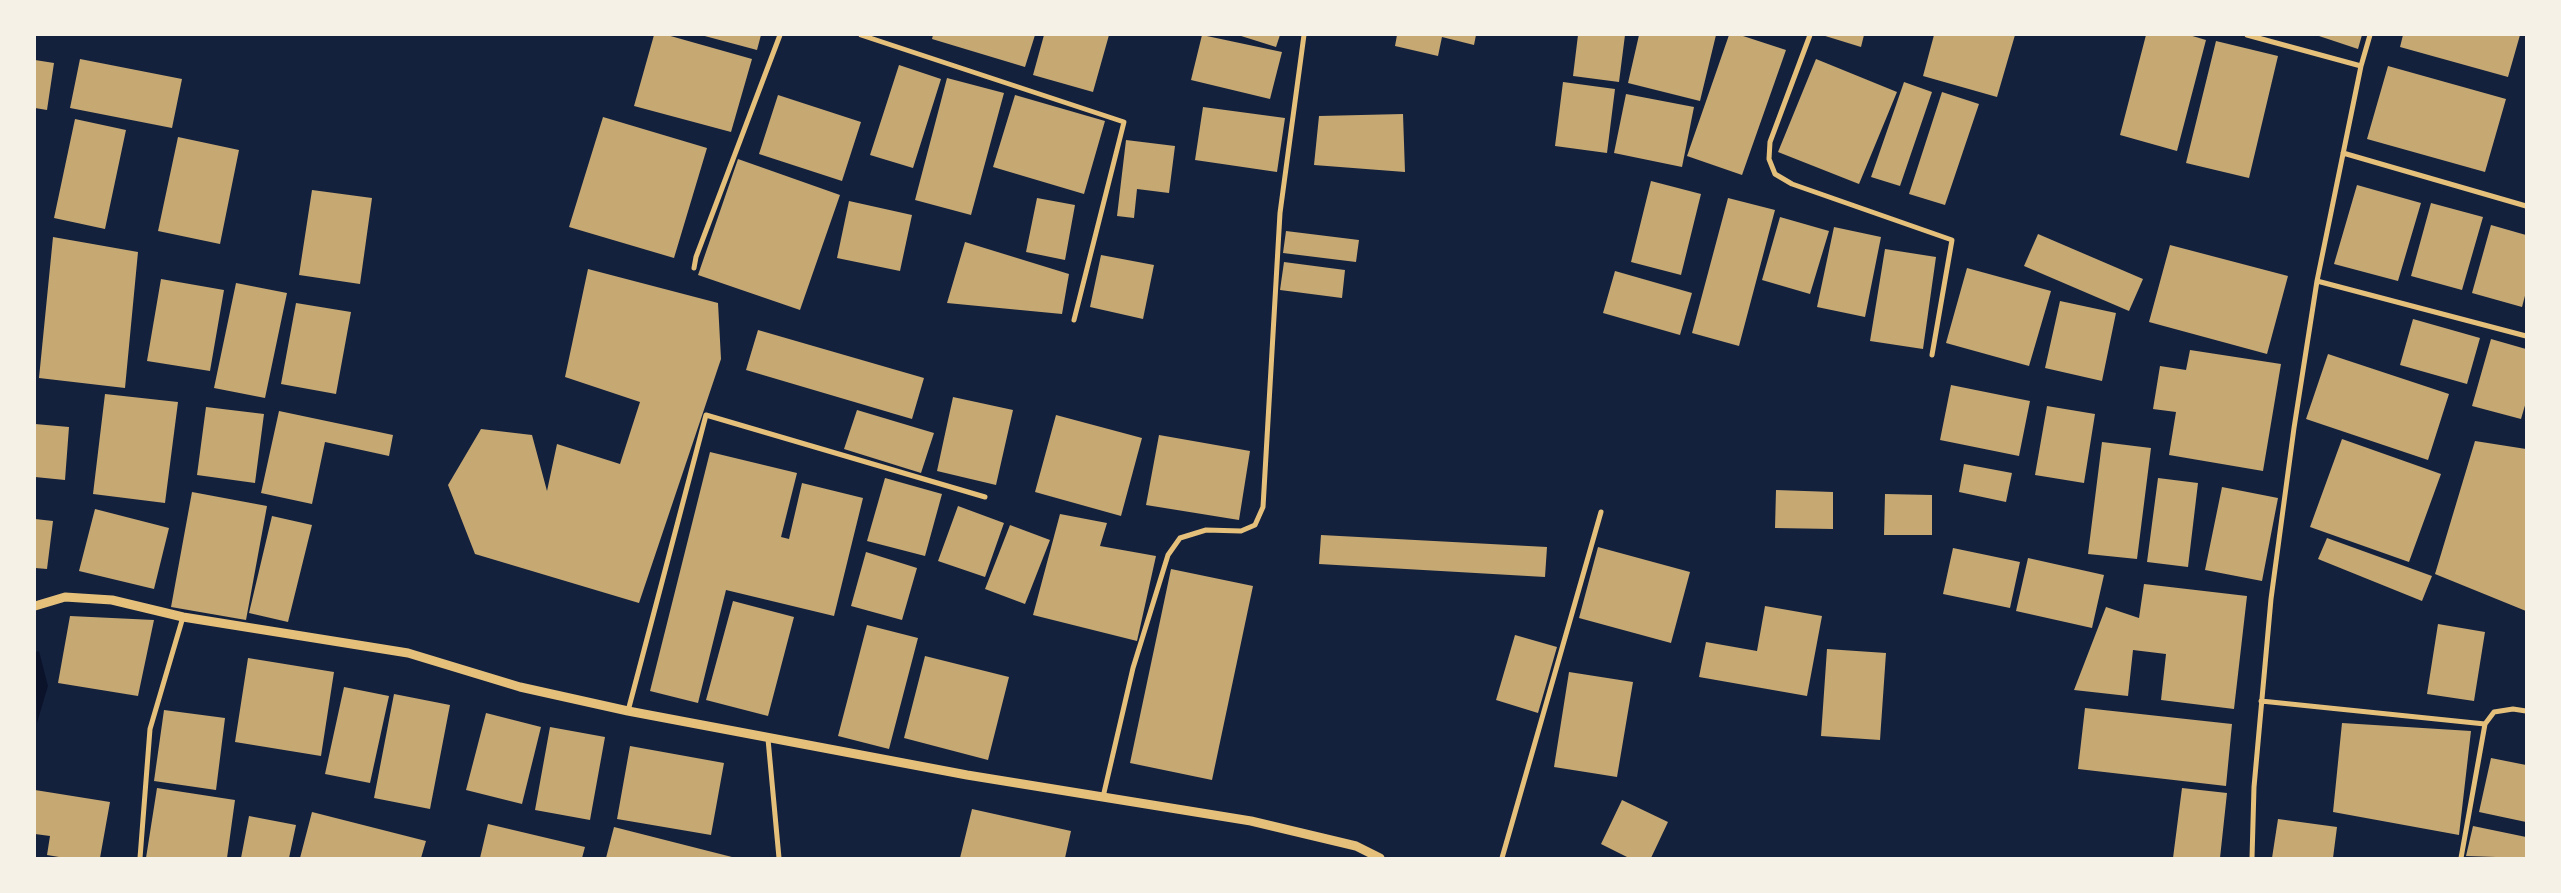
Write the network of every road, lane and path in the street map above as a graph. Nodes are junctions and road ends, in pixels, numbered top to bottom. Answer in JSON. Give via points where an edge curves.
{"nodes":[{"id":1,"x":780,"y":35,"type":"edge"},
{"id":2,"x":861,"y":35,"type":"edge"},
{"id":3,"x":1304,"y":35,"type":"edge"},
{"id":4,"x":1810,"y":35,"type":"edge"},
{"id":5,"x":2247,"y":35,"type":"edge"},
{"id":6,"x":2370,"y":35,"type":"edge"},
{"id":7,"x":2361,"y":66,"type":"junction"},
{"id":8,"x":2343,"y":153,"type":"junction"},
{"id":9,"x":2526,"y":206,"type":"edge"},
{"id":10,"x":694,"y":268,"type":"dead end"},
{"id":11,"x":2317,"y":281,"type":"junction"},
{"id":12,"x":1074,"y":320,"type":"dead end"},
{"id":13,"x":2526,"y":336,"type":"edge"},
{"id":14,"x":1932,"y":354,"type":"dead end"},
{"id":15,"x":985,"y":497,"type":"dead end"},
{"id":16,"x":1602,"y":512,"type":"dead end"},
{"id":17,"x":35,"y":606,"type":"edge"},
{"id":18,"x":183,"y":617,"type":"junction"},
{"id":19,"x":2261,"y":701,"type":"junction"},
{"id":20,"x":628,"y":711,"type":"junction"},
{"id":21,"x":2526,"y":711,"type":"edge"},
{"id":22,"x":2485,"y":724,"type":"junction"},
{"id":23,"x":768,"y":739,"type":"junction"},
{"id":24,"x":1103,"y":797,"type":"junction"},
{"id":25,"x":140,"y":858,"type":"edge"},
{"id":26,"x":779,"y":858,"type":"edge"},
{"id":27,"x":1380,"y":858,"type":"edge"},
{"id":28,"x":1502,"y":858,"type":"edge"},
{"id":29,"x":2252,"y":858,"type":"edge"},
{"id":30,"x":2461,"y":858,"type":"edge"}],
"edges":[{"from":1,"to":10,"type":"street"},
{"from":2,"to":12,"type":"street","via":[[1124,122]]},
{"from":3,"to":24,"type":"street","via":[[1280,213],[1263,507],[1256,525],[1241,531],[1206,530],[1180,538],[1168,555],[1133,668]]},
{"from":4,"to":14,"type":"street","via":[[1770,142],[1769,159],[1775,174],[1792,184],[1952,240]]},
{"from":5,"to":7,"type":"street"},
{"from":6,"to":7,"type":"street"},
{"from":7,"to":8,"type":"street"},
{"from":8,"to":9,"type":"street"},
{"from":8,"to":11,"type":"street"},
{"from":11,"to":13,"type":"street"},
{"from":11,"to":19,"type":"street","via":[[2271,598]]},
{"from":15,"to":20,"type":"street","via":[[706,415]]},
{"from":16,"to":28,"type":"street"},
{"from":17,"to":18,"type":"street","via":[[66,597],[112,600]]},
{"from":18,"to":20,"type":"street","via":[[408,653],[520,687]]},
{"from":18,"to":25,"type":"street","via":[[150,729]]},
{"from":19,"to":22,"type":"street"},
{"from":19,"to":29,"type":"street"},
{"from":20,"to":23,"type":"street"},
{"from":21,"to":22,"type":"street","via":[[2494,712]]},
{"from":22,"to":30,"type":"street"},
{"from":23,"to":24,"type":"street"},
{"from":23,"to":26,"type":"street"},
{"from":24,"to":27,"type":"street","via":[[1251,821],[1356,846]]}]}
